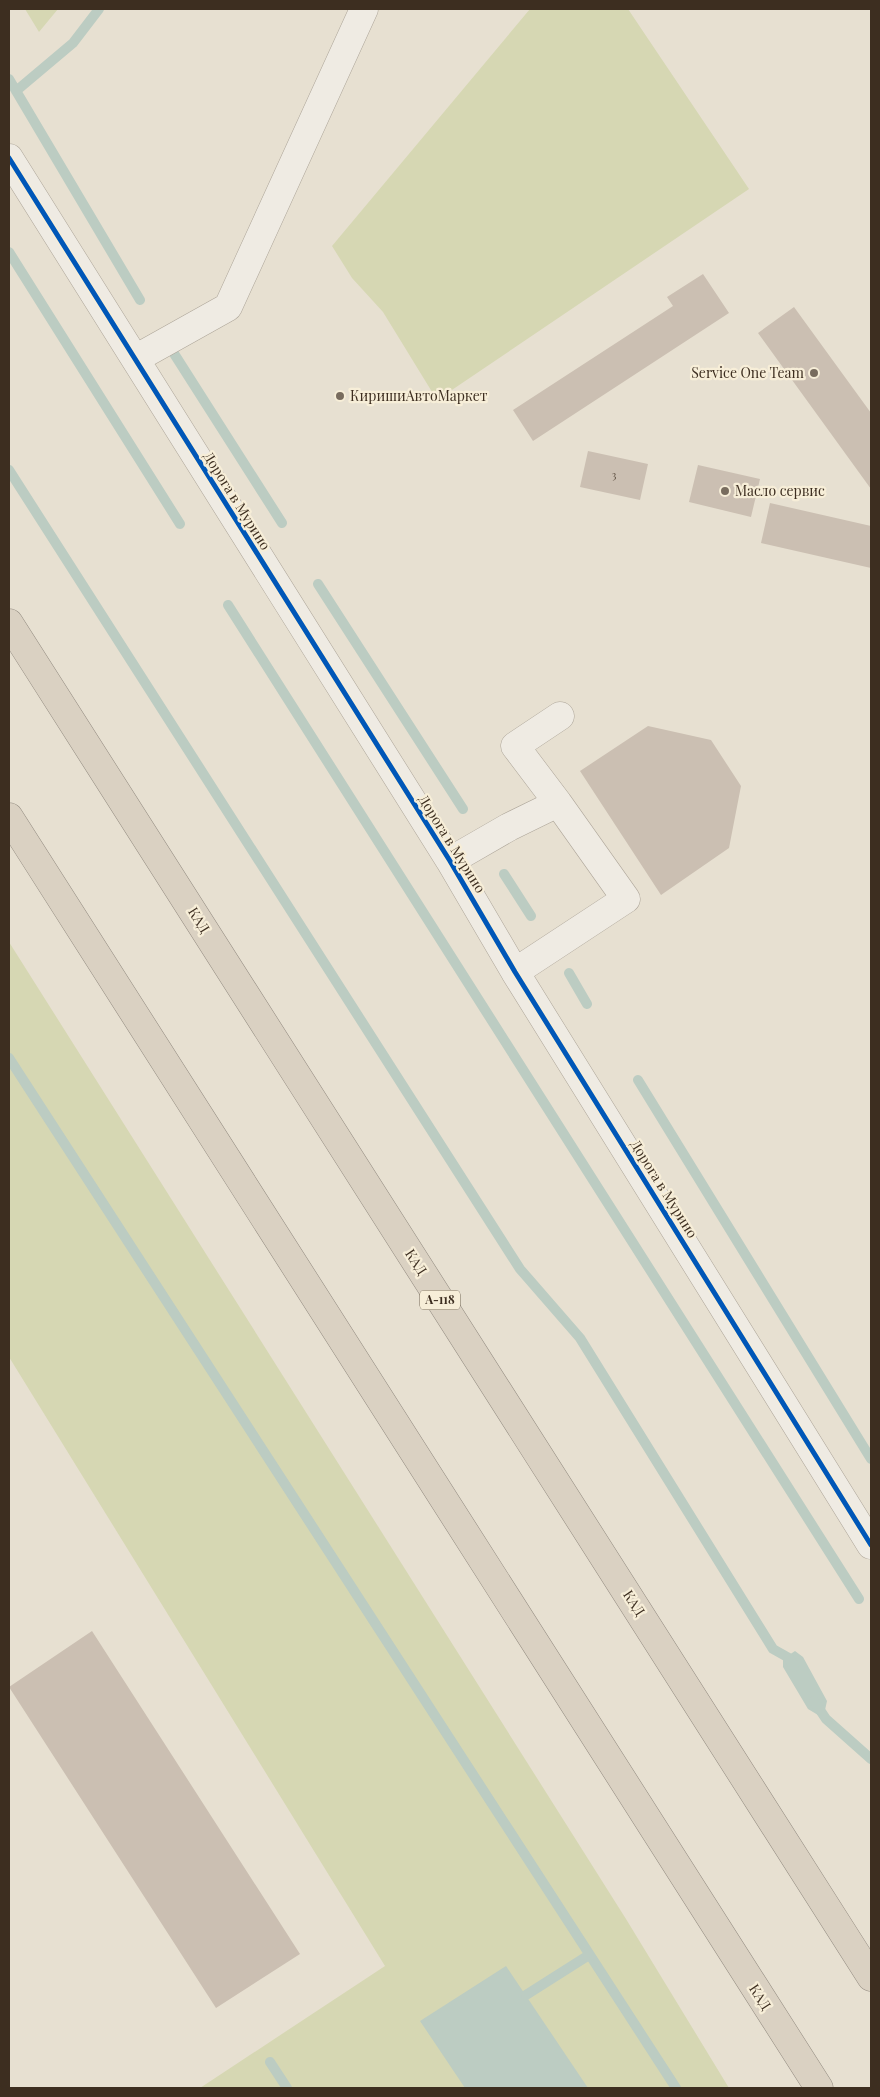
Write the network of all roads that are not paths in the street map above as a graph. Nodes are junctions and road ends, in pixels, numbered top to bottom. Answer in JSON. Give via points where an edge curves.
{"nodes":[{"id":1,"x":364,"y":9,"type":"edge"},
{"id":2,"x":9,"y":158,"type":"edge"},
{"id":3,"x":135,"y":359,"type":"junction"},
{"id":4,"x":9,"y":623,"type":"edge"},
{"id":5,"x":560,"y":716,"type":"dead end"},
{"id":6,"x":558,"y":803,"type":"junction"},
{"id":7,"x":9,"y":817,"type":"edge"},
{"id":8,"x":450,"y":861,"type":"junction"},
{"id":9,"x":515,"y":972,"type":"junction"},
{"id":10,"x":871,"y":1544,"type":"edge"},
{"id":11,"x":871,"y":1977,"type":"edge"},
{"id":12,"x":819,"y":2088,"type":"edge"}],
"edges":[{"from":1,"to":3,"type":"street","via":[[228,307]]},
{"from":2,"to":3,"type":"street","name":"Дорога в Мурино"},
{"from":3,"to":8,"type":"street","name":"Дорога в Мурино"},
{"from":4,"to":11,"type":"highway","name":"КАД","number":"А-118"},
{"from":5,"to":6,"type":"street","via":[[515,746]]},
{"from":6,"to":8,"type":"street","via":[[509,826]]},
{"from":6,"to":9,"type":"street","via":[[626,899]]},
{"from":7,"to":12,"type":"highway","name":"КАД"},
{"from":8,"to":9,"type":"street","name":"Дорога в Мурино"},
{"from":9,"to":10,"type":"street","name":"Дорога в Мурино"}]}
